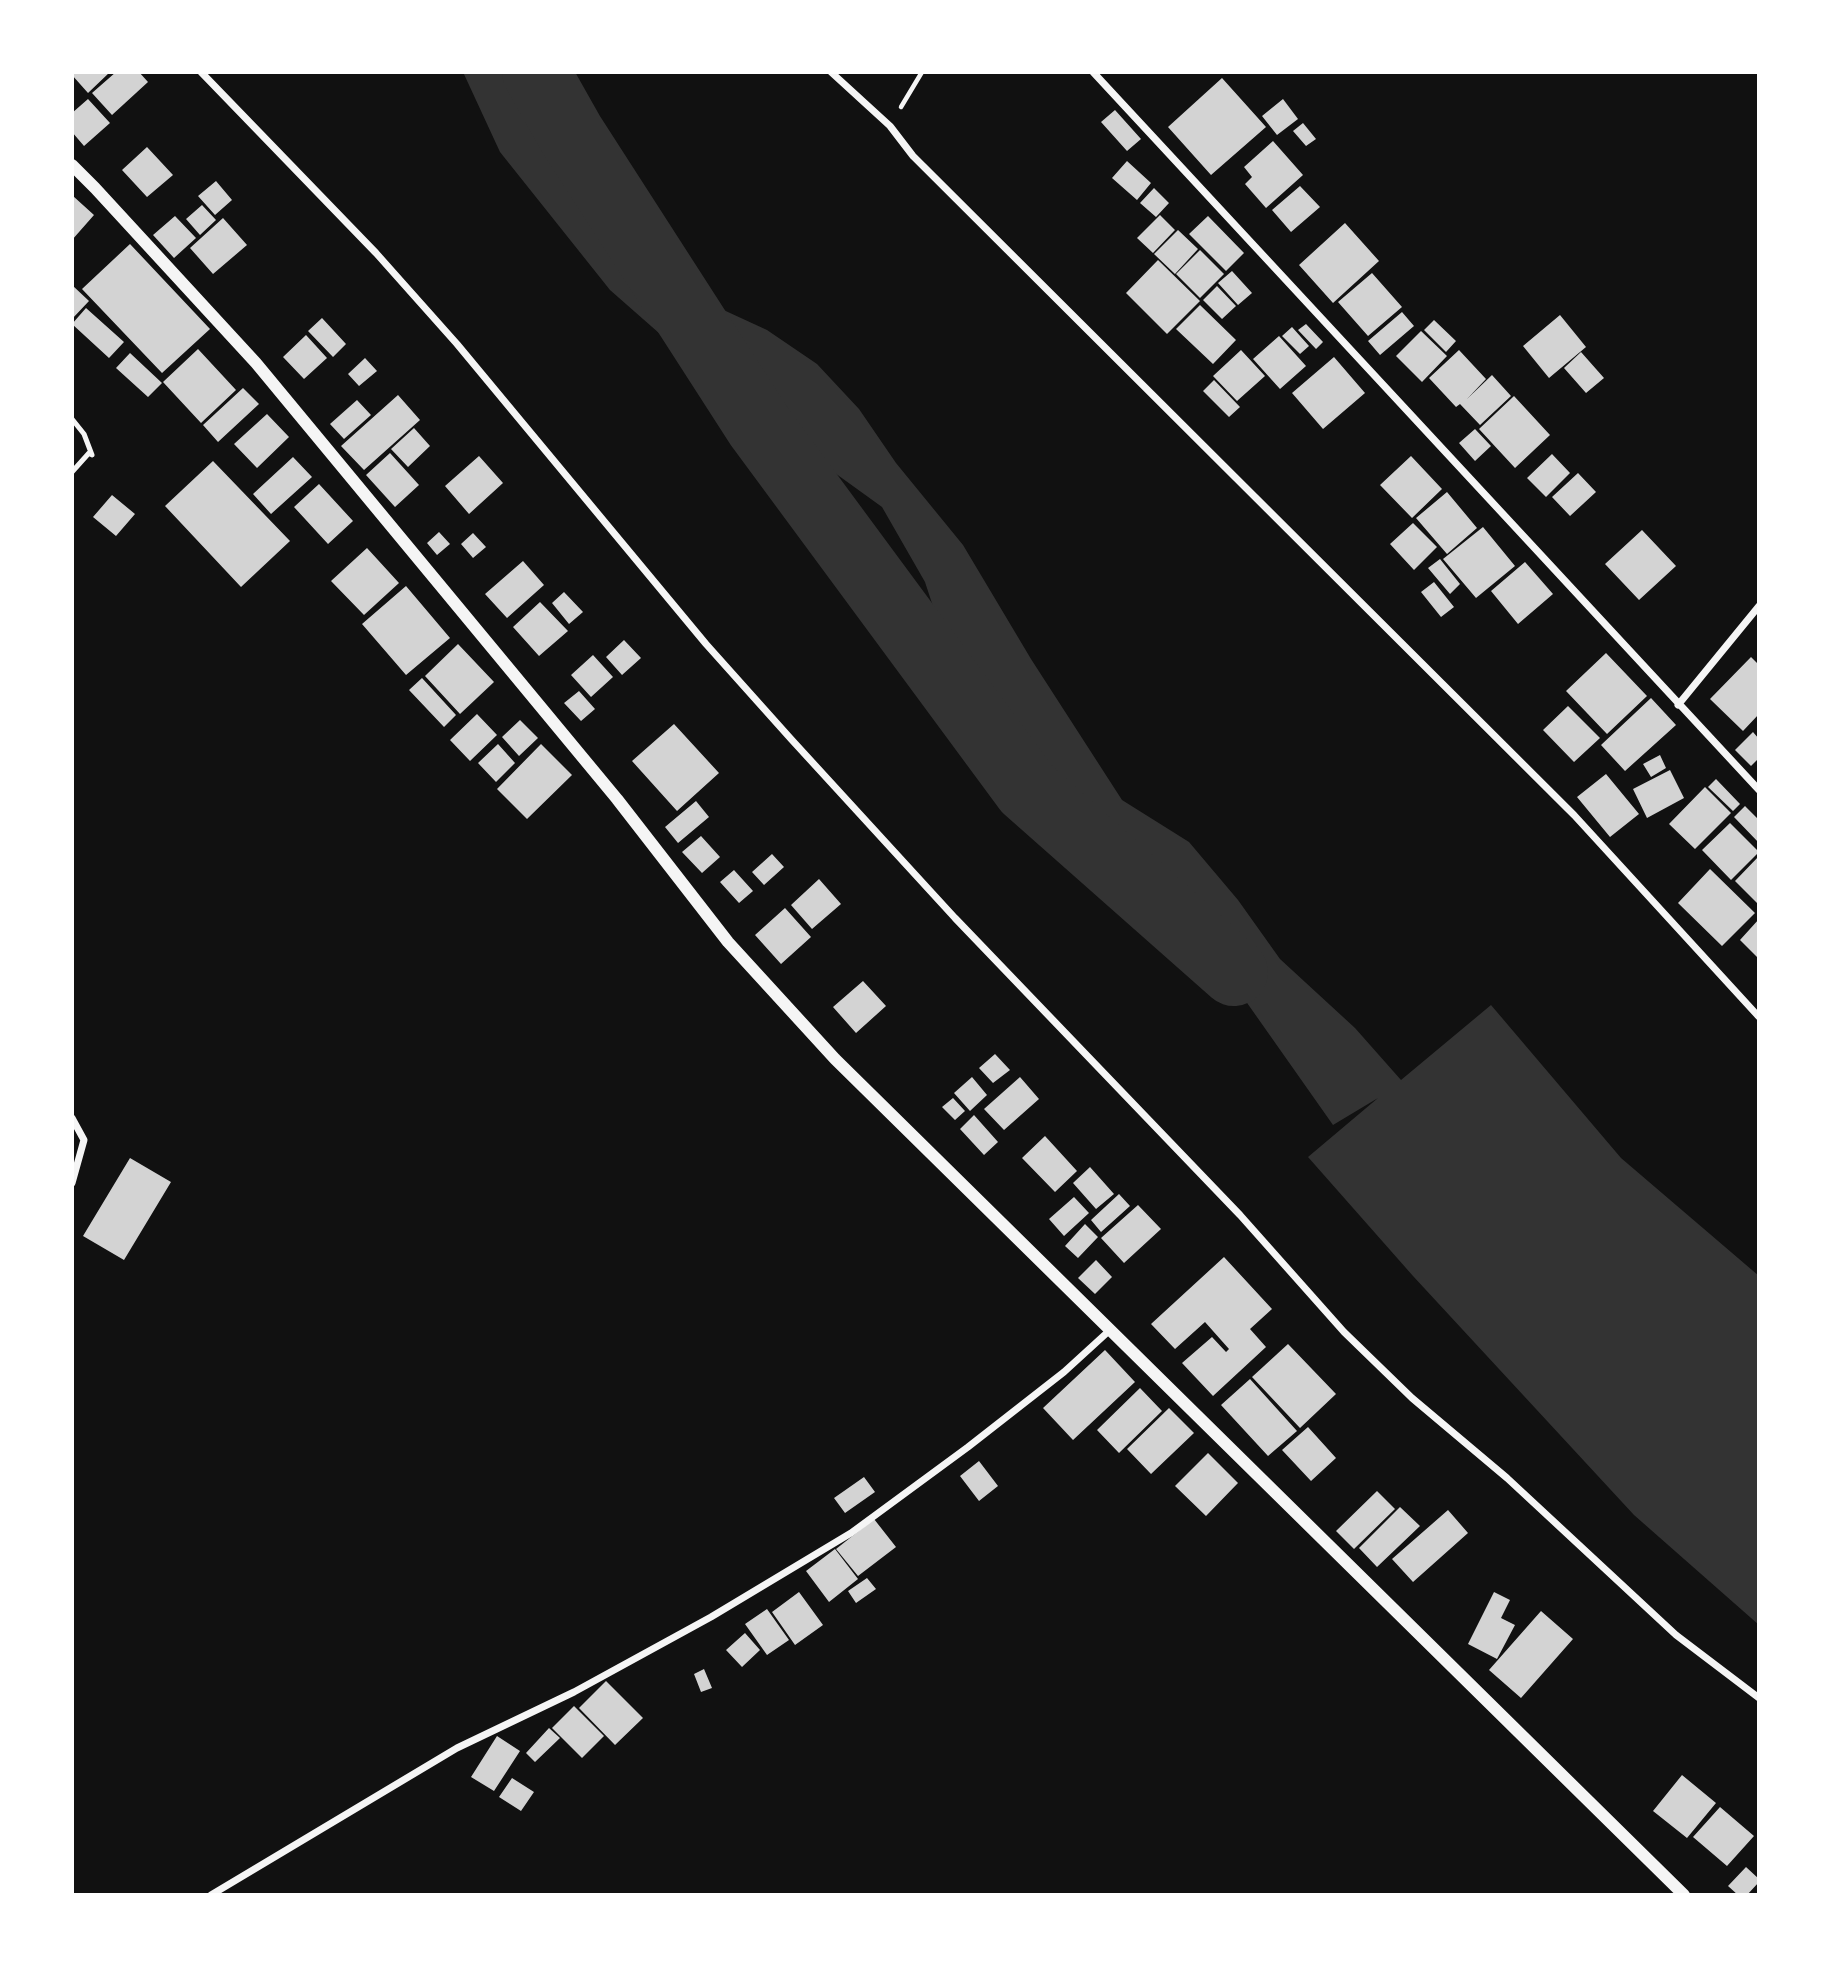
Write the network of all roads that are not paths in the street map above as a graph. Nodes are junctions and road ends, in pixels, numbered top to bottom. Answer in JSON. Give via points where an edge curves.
{"nodes":[{"id":1,"x":201,"y":72,"type":"edge"},
{"id":2,"x":831,"y":72,"type":"edge"},
{"id":3,"x":1093,"y":72,"type":"edge"},
{"id":4,"x":72,"y":165,"type":"edge"},
{"id":5,"x":72,"y":419,"type":"edge"},
{"id":6,"x":72,"y":472,"type":"edge"},
{"id":7,"x":1759,"y":606,"type":"edge"},
{"id":8,"x":1678,"y":705,"type":"junction"},
{"id":9,"x":1759,"y":790,"type":"edge"},
{"id":10,"x":1759,"y":1017,"type":"edge"},
{"id":11,"x":72,"y":1118,"type":"edge"},
{"id":12,"x":72,"y":1183,"type":"edge"},
{"id":13,"x":1110,"y":1330,"type":"junction"},
{"id":14,"x":1759,"y":1698,"type":"edge"},
{"id":15,"x":211,"y":1895,"type":"edge"},
{"id":16,"x":1684,"y":1895,"type":"edge"}],
"edges":[{"from":1,"to":14,"type":"street","via":[[457,344],[681,615],[791,739],[955,918],[1222,1195],[1344,1332],[1676,1634]]},
{"from":2,"to":10,"type":"street","via":[[891,126],[912,156],[1574,815]]},
{"from":3,"to":8,"type":"street"},
{"from":4,"to":13,"type":"street","via":[[256,363],[617,799],[728,942],[835,1059]]},
{"from":5,"to":6,"type":"lane","via":[[92,455]]},
{"from":7,"to":8,"type":"street"},
{"from":8,"to":9,"type":"street"},
{"from":11,"to":12,"type":"street","via":[[84,1140]]},
{"from":13,"to":15,"type":"street","via":[[1064,1372],[851,1533],[574,1692],[457,1748]]},
{"from":13,"to":16,"type":"street"}]}
